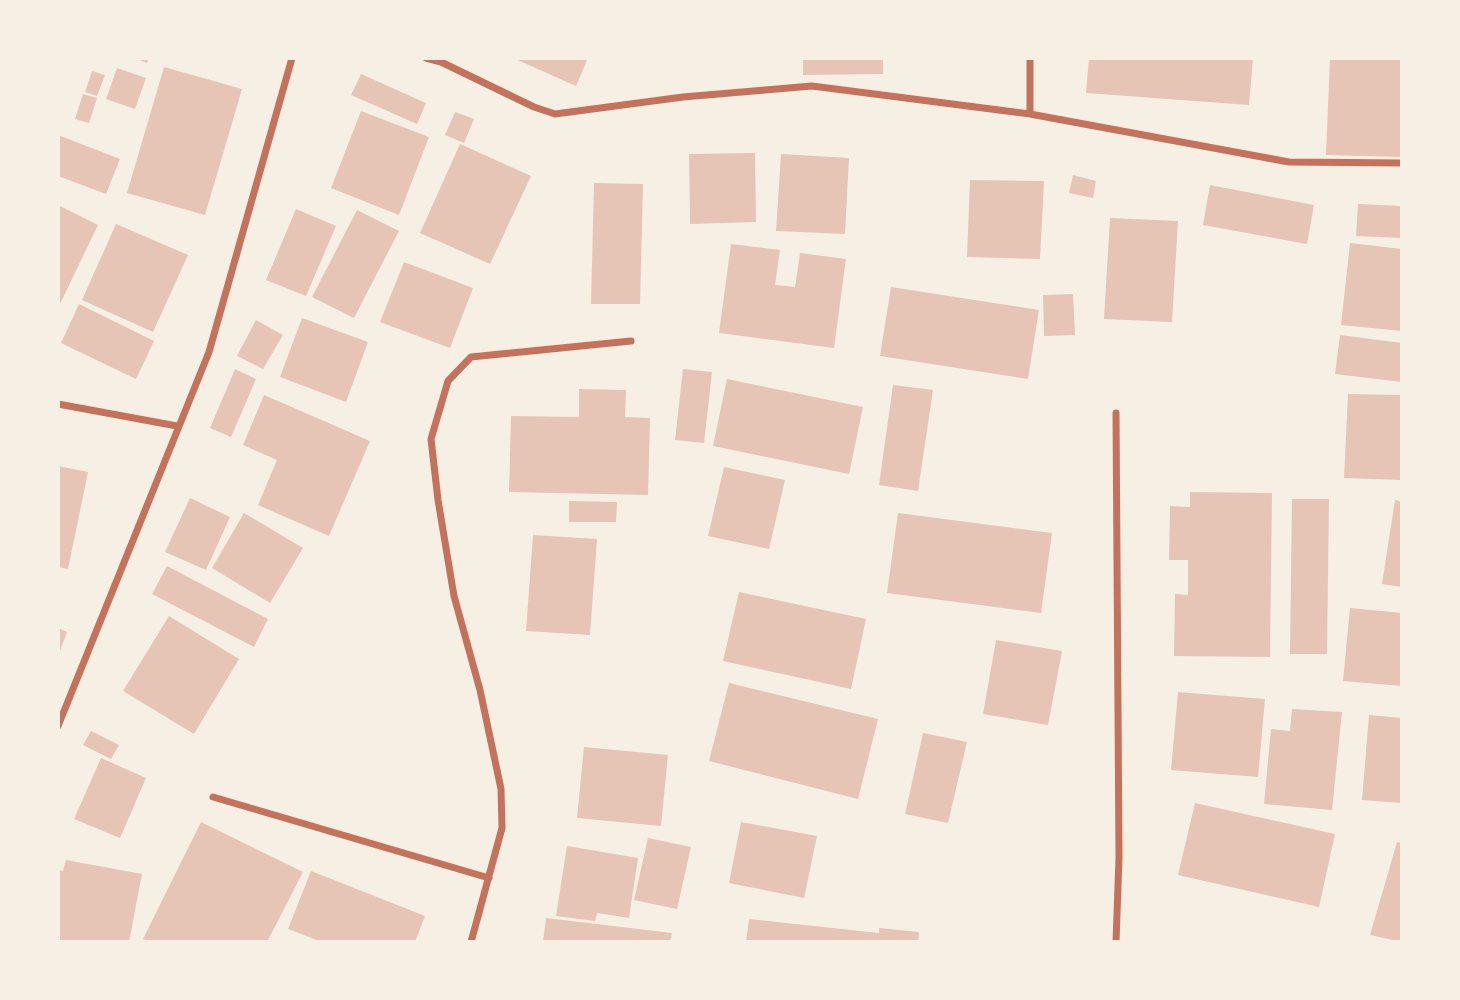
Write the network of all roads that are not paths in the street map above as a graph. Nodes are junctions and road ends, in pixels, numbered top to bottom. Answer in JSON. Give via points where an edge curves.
{"nodes":[{"id":1,"x":292,"y":58,"type":"edge"},
{"id":2,"x":426,"y":58,"type":"edge"},
{"id":3,"x":1030,"y":58,"type":"edge"},
{"id":4,"x":1030,"y":114,"type":"junction"},
{"id":5,"x":1402,"y":163,"type":"edge"},
{"id":6,"x":631,"y":341,"type":"dead end"},
{"id":7,"x":58,"y":404,"type":"edge"},
{"id":8,"x":1116,"y":414,"type":"dead end"},
{"id":9,"x":177,"y":426,"type":"junction"},
{"id":10,"x":58,"y":726,"type":"edge"},
{"id":11,"x":213,"y":797,"type":"dead end"},
{"id":12,"x":489,"y":878,"type":"junction"},
{"id":13,"x":471,"y":942,"type":"edge"},
{"id":14,"x":1116,"y":942,"type":"edge"}],
"edges":[{"from":1,"to":9,"type":"street","via":[[209,352]]},
{"from":2,"to":4,"type":"street","via":[[555,114],[812,86]]},
{"from":3,"to":4,"type":"street"},
{"from":4,"to":5,"type":"street","via":[[1289,162]]},
{"from":6,"to":12,"type":"street","via":[[471,358],[448,381],[431,439],[454,596],[501,789],[502,828]]},
{"from":7,"to":9,"type":"street"},
{"from":8,"to":14,"type":"street"},
{"from":9,"to":10,"type":"street"},
{"from":11,"to":12,"type":"street"},
{"from":12,"to":13,"type":"street"}]}
